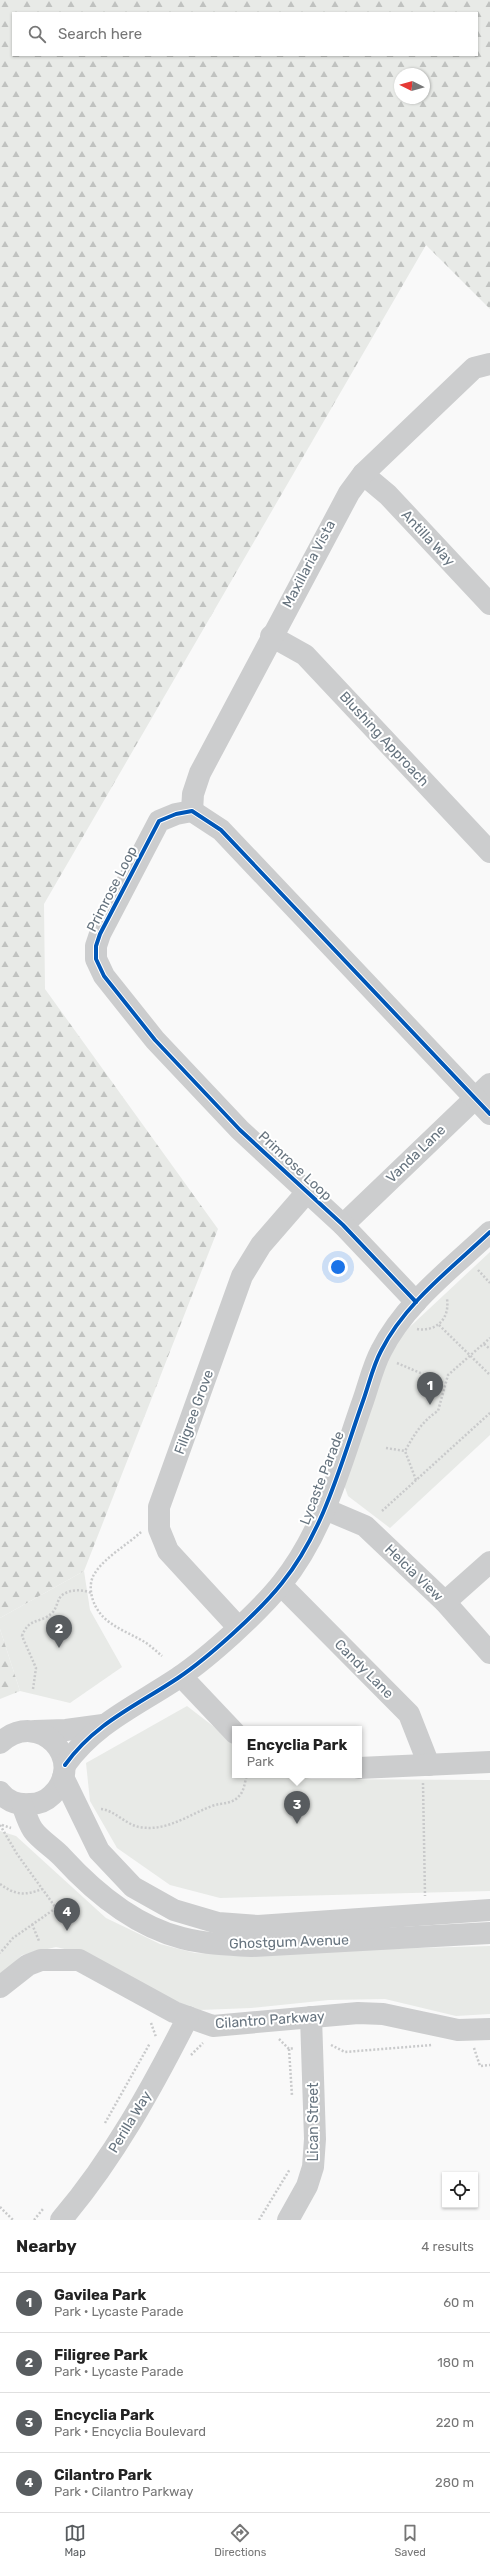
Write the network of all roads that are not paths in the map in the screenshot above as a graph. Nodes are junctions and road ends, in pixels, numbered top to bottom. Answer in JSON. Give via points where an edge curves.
{"nodes":[{"id":1,"x":490,"y":364,"type":"edge"},
{"id":2,"x":363,"y":474,"type":"junction"},
{"id":3,"x":490,"y":604,"type":"edge"},
{"id":4,"x":271,"y":636,"type":"junction"},
{"id":5,"x":192,"y":811,"type":"junction"},
{"id":6,"x":490,"y":852,"type":"edge"},
{"id":7,"x":483,"y":1091,"type":"edge"},
{"id":8,"x":490,"y":1114,"type":"edge"},
{"id":9,"x":307,"y":1192,"type":"junction"},
{"id":10,"x":343,"y":1225,"type":"junction"},
{"id":11,"x":490,"y":1232,"type":"edge"},
{"id":12,"x":416,"y":1302,"type":"junction"},
{"id":13,"x":325,"y":1509,"type":"junction"},
{"id":14,"x":490,"y":1562,"type":"edge"},
{"id":15,"x":281,"y":1585,"type":"junction"},
{"id":16,"x":445,"y":1602,"type":"junction"},
{"id":17,"x":238,"y":1627,"type":"junction"},
{"id":18,"x":490,"y":1653,"type":"edge"},
{"id":19,"x":181,"y":1676,"type":"junction"},
{"id":20,"x":103,"y":1725,"type":"junction"},
{"id":21,"x":232,"y":1730,"type":"edge"},
{"id":22,"x":32,"y":1731,"type":"junction"},
{"id":23,"x":0,"y":1743,"type":"edge"},
{"id":24,"x":490,"y":1762,"type":"edge"},
{"id":25,"x":429,"y":1765,"type":"junction"},
{"id":26,"x":362,"y":1768,"type":"edge"},
{"id":27,"x":64,"y":1771,"type":"junction"},
{"id":28,"x":7,"y":1800,"type":"edge"},
{"id":29,"x":490,"y":1910,"type":"edge"},
{"id":30,"x":490,"y":1933,"type":"edge"},
{"id":31,"x":0,"y":1987,"type":"edge"},
{"id":32,"x":188,"y":2017,"type":"junction"},
{"id":33,"x":311,"y":2017,"type":"junction"},
{"id":34,"x":490,"y":2029,"type":"edge"},
{"id":35,"x":55,"y":2212,"type":"edge"},
{"id":36,"x":288,"y":2220,"type":"edge"}],
"edges":[{"from":1,"to":2,"type":"street","name":"Maxillaria Vista","via":[[474,368]]},
{"from":2,"to":3,"type":"street","name":"Antilla Way","via":[[388,495]]},
{"from":2,"to":4,"type":"street","name":"Maxillaria Vista","via":[[336,514]]},
{"from":4,"to":5,"type":"street","name":"Maxillaria Vista","via":[[200,772],[193,794]]},
{"from":4,"to":6,"type":"street","name":"Blushing Approach","via":[[305,656]]},
{"from":5,"to":7,"type":"street","via":[[221,830]]},
{"from":5,"to":9,"type":"street","name":"Primrose Loop","via":[[176,814],[159,822],[100,934],[96,946],[96,959],[104,976],[155,1040],[240,1130]]},
{"from":7,"to":8,"type":"street"},
{"from":7,"to":10,"type":"street","name":"Vanda Lane"},
{"from":9,"to":10,"type":"street","name":"Primrose Loop"},
{"from":9,"to":17,"type":"street","name":"Filigree Grove","via":[[261,1245],[242,1276],[159,1507],[159,1529],[168,1551]]},
{"from":10,"to":12,"type":"street","name":"Primrose Loop"},
{"from":11,"to":12,"type":"street","name":"Lycaste Parade"},
{"from":12,"to":13,"type":"street","name":"Lycaste Parade","via":[[380,1351]]},
{"from":13,"to":15,"type":"street","name":"Lycaste Parade","via":[[293,1569]]},
{"from":13,"to":16,"type":"street","name":"Helcia View","via":[[365,1526]]},
{"from":14,"to":16,"type":"street"},
{"from":15,"to":17,"type":"street","name":"Lycaste Parade"},
{"from":15,"to":25,"type":"street","name":"Candy Lane","via":[[409,1714]]},
{"from":16,"to":18,"type":"street","name":"Helcia View"},
{"from":17,"to":19,"type":"street","name":"Lycaste Parade"},
{"from":19,"to":20,"type":"street","name":"Lycaste Parade"},
{"from":19,"to":21,"type":"street"},
{"from":20,"to":22,"type":"street","name":"Lycaste Parade"},
{"from":20,"to":27,"type":"street","name":"Lycaste Parade","via":[[79,1745]]},
{"from":22,"to":23,"type":"street","name":"Lycaste Parade","via":[[19,1731],[7,1736]]},
{"from":22,"to":27,"type":"street","name":"Ghostgum Avenue","via":[[44,1734],[54,1742],[61,1752]]},
{"from":24,"to":25,"type":"street"},
{"from":25,"to":26,"type":"street"},
{"from":27,"to":28,"type":"street","name":"Lycaste Parade","via":[[58,1790],[48,1799],[35,1804]]},
{"from":27,"to":29,"type":"street","name":"Ghostgum Avenue","via":[[99,1850],[133,1887],[174,1910],[218,1923],[258,1926]]},
{"from":28,"to":30,"type":"street","name":"Ghostgum Avenue","via":[[33,1830],[114,1905],[181,1938],[216,1944],[252,1946]]},
{"from":31,"to":32,"type":"street","name":"Cilantro Parkway","via":[[28,1965],[42,1960],[79,1960],[174,2012]]},
{"from":32,"to":33,"type":"street","name":"Cilantro Parkway","via":[[213,2026]]},
{"from":32,"to":35,"type":"street","name":"Perilla Way","via":[[112,2153]]},
{"from":33,"to":34,"type":"street","name":"Cilantro Parkway","via":[[383,2014],[458,2030]]},
{"from":33,"to":36,"type":"street","name":"Lican Street","via":[[315,2139],[313,2167],[307,2186]]}]}
